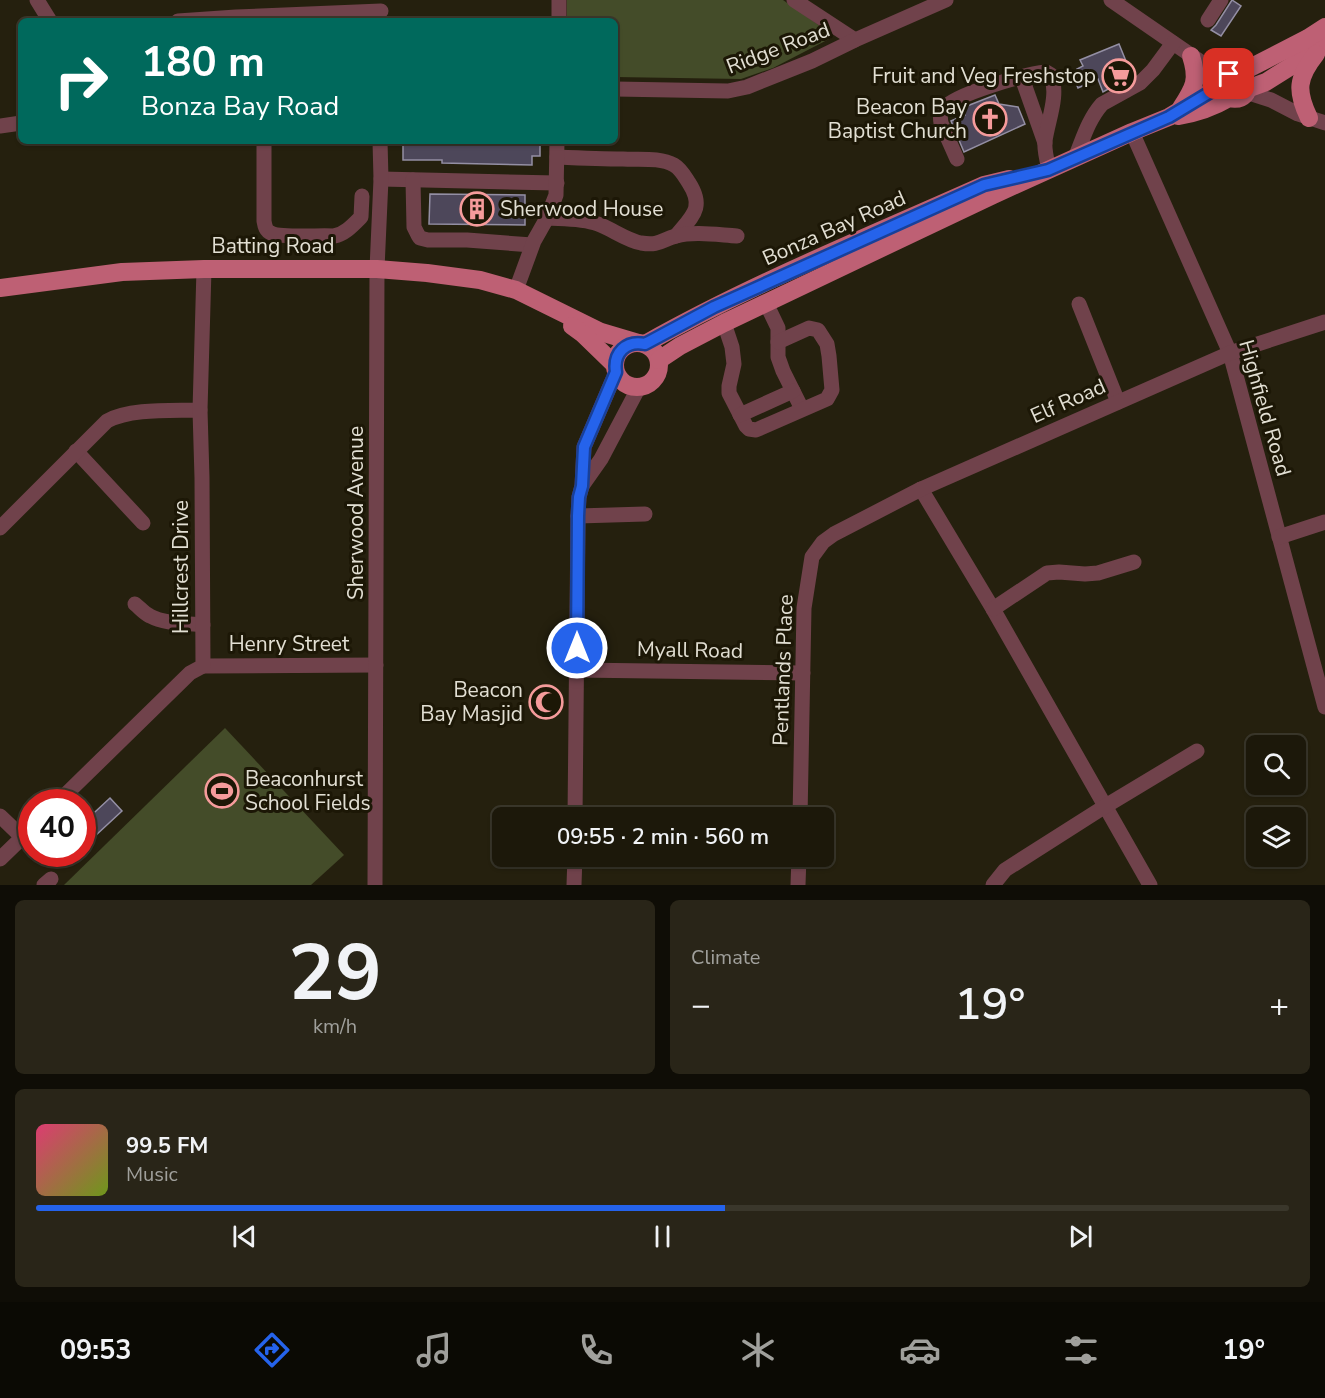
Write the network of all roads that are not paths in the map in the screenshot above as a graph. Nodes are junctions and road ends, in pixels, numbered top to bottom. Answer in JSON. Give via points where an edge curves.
{"nodes":[{"id":1,"x":37,"y":0,"type":"edge"},
{"id":2,"x":559,"y":0,"type":"edge"},
{"id":3,"x":794,"y":0,"type":"edge"},
{"id":4,"x":946,"y":0,"type":"edge"},
{"id":5,"x":1111,"y":0,"type":"edge"},
{"id":6,"x":1221,"y":0,"type":"edge"},
{"id":7,"x":381,"y":11,"type":"edge"},
{"id":8,"x":48,"y":18,"type":"edge"},
{"id":9,"x":222,"y":18,"type":"edge"},
{"id":10,"x":559,"y":18,"type":"edge"},
{"id":11,"x":1208,"y":20,"type":"dead end"},
{"id":12,"x":1325,"y":21,"type":"edge"},
{"id":13,"x":1325,"y":27,"type":"edge"},
{"id":14,"x":855,"y":40,"type":"junction"},
{"id":15,"x":1173,"y":43,"type":"junction"},
{"id":16,"x":1319,"y":43,"type":"edge"},
{"id":17,"x":1191,"y":56,"type":"junction"},
{"id":18,"x":1022,"y":78,"type":"junction"},
{"id":19,"x":1235,"y":88,"type":"junction"},
{"id":20,"x":618,"y":89,"type":"edge"},
{"id":21,"x":1175,"y":113,"type":"junction"},
{"id":22,"x":1310,"y":118,"type":"edge"},
{"id":23,"x":18,"y":123,"type":"edge"},
{"id":24,"x":0,"y":126,"type":"edge"},
{"id":25,"x":1132,"y":132,"type":"junction"},
{"id":26,"x":1045,"y":143,"type":"junction"},
{"id":27,"x":264,"y":144,"type":"edge"},
{"id":28,"x":380,"y":144,"type":"edge"},
{"id":29,"x":558,"y":144,"type":"edge"},
{"id":30,"x":558,"y":157,"type":"junction"},
{"id":31,"x":1075,"y":158,"type":"junction"},
{"id":32,"x":957,"y":159,"type":"dead end"},
{"id":33,"x":1048,"y":170,"type":"junction"},
{"id":34,"x":381,"y":178,"type":"junction"},
{"id":35,"x":413,"y":180,"type":"junction"},
{"id":36,"x":557,"y":183,"type":"junction"},
{"id":37,"x":362,"y":196,"type":"dead end"},
{"id":38,"x":547,"y":218,"type":"junction"},
{"id":39,"x":676,"y":236,"type":"junction"},
{"id":40,"x":737,"y":236,"type":"dead end"},
{"id":41,"x":532,"y":245,"type":"junction"},
{"id":42,"x":204,"y":269,"type":"junction"},
{"id":43,"x":377,"y":269,"type":"junction"},
{"id":44,"x":0,"y":288,"type":"edge"},
{"id":45,"x":516,"y":290,"type":"junction"},
{"id":46,"x":541,"y":303,"type":"junction"},
{"id":47,"x":766,"y":303,"type":"junction"},
{"id":48,"x":1079,"y":304,"type":"dead end"},
{"id":49,"x":1325,"y":322,"type":"edge"},
{"id":50,"x":724,"y":323,"type":"junction"},
{"id":51,"x":778,"y":342,"type":"junction"},
{"id":52,"x":641,"y":343,"type":"junction"},
{"id":53,"x":1230,"y":353,"type":"junction"},
{"id":54,"x":658,"y":360,"type":"junction"},
{"id":55,"x":615,"y":369,"type":"junction"},
{"id":56,"x":639,"y":387,"type":"junction"},
{"id":57,"x":793,"y":391,"type":"junction"},
{"id":58,"x":1118,"y":402,"type":"junction"},
{"id":59,"x":802,"y":409,"type":"junction"},
{"id":60,"x":200,"y":410,"type":"junction"},
{"id":61,"x":740,"y":415,"type":"junction"},
{"id":62,"x":76,"y":451,"type":"junction"},
{"id":63,"x":582,"y":486,"type":"junction"},
{"id":64,"x":921,"y":489,"type":"junction"},
{"id":65,"x":645,"y":514,"type":"dead end"},
{"id":66,"x":578,"y":516,"type":"junction"},
{"id":67,"x":1325,"y":522,"type":"edge"},
{"id":68,"x":143,"y":523,"type":"dead end"},
{"id":69,"x":0,"y":528,"type":"edge"},
{"id":70,"x":834,"y":534,"type":"joint"},
{"id":71,"x":1279,"y":537,"type":"junction"},
{"id":72,"x":1134,"y":562,"type":"dead end"},
{"id":73,"x":135,"y":604,"type":"dead end"},
{"id":74,"x":993,"y":609,"type":"junction"},
{"id":75,"x":202,"y":625,"type":"junction"},
{"id":76,"x":376,"y":665,"type":"junction"},
{"id":77,"x":203,"y":666,"type":"junction"},
{"id":78,"x":577,"y":670,"type":"junction"},
{"id":79,"x":802,"y":673,"type":"junction"},
{"id":80,"x":1325,"y":707,"type":"edge"},
{"id":81,"x":1197,"y":751,"type":"dead end"},
{"id":82,"x":71,"y":789,"type":"edge"},
{"id":83,"x":575,"y":807,"type":"edge"},
{"id":84,"x":800,"y":807,"type":"edge"},
{"id":85,"x":1104,"y":807,"type":"junction"},
{"id":86,"x":0,"y":816,"type":"edge"},
{"id":87,"x":18,"y":827,"type":"edge"},
{"id":88,"x":18,"y":842,"type":"edge"},
{"id":89,"x":0,"y":859,"type":"edge"},
{"id":90,"x":575,"y":867,"type":"edge"},
{"id":91,"x":799,"y":867,"type":"edge"},
{"id":92,"x":375,"y":885,"type":"edge"},
{"id":93,"x":574,"y":885,"type":"edge"},
{"id":94,"x":798,"y":885,"type":"edge"},
{"id":95,"x":993,"y":885,"type":"edge"},
{"id":96,"x":1150,"y":885,"type":"edge"}],
"edges":[{"from":1,"to":8,"type":"street"},
{"from":2,"to":10,"type":"street"},
{"from":3,"to":14,"type":"street"},
{"from":4,"to":14,"type":"street","name":"Ridge Road"},
{"from":5,"to":15,"type":"street"},
{"from":6,"to":11,"type":"street"},
{"from":7,"to":9,"type":"street"},
{"from":12,"to":16,"type":"street"},
{"from":13,"to":16,"type":"main road","name":"Bonza Bay Road"},
{"from":14,"to":20,"type":"street","name":"Ridge Road","via":[[733,91]]},
{"from":15,"to":17,"type":"street"},
{"from":15,"to":31,"type":"street","via":[[1146,78],[1102,104],[1088,122]]},
{"from":16,"to":19,"type":"main road","name":"Bonza Bay Road","via":[[1266,82]]},
{"from":16,"to":22,"type":"main road","via":[[1299,87]]},
{"from":17,"to":19,"type":"street"},
{"from":17,"to":21,"type":"main road","via":[[1195,68],[1192,92]]},
{"from":18,"to":26,"type":"street"},
{"from":18,"to":26,"type":"street","via":[[1046,72],[1053,78]]},
{"from":18,"to":32,"type":"street","via":[[969,93],[943,109],[941,123]]},
{"from":19,"to":21,"type":"main road","name":"Bonza Bay Road","via":[[1211,108],[1191,114]]},
{"from":19,"to":22,"type":"street"},
{"from":21,"to":25,"type":"main road","name":"Bonza Bay Road"},
{"from":23,"to":24,"type":"street"},
{"from":25,"to":31,"type":"main road","name":"Bonza Bay Road"},
{"from":25,"to":53,"type":"street","name":"Highfield Road"},
{"from":26,"to":33,"type":"street"},
{"from":27,"to":37,"type":"street","via":[[264,221],[270,233],[340,234],[361,217]]},
{"from":28,"to":34,"type":"street","name":"Sherwood Avenue"},
{"from":29,"to":30,"type":"street"},
{"from":30,"to":36,"type":"street"},
{"from":30,"to":39,"type":"street","via":[[657,160],[673,165],[684,176],[697,201]]},
{"from":31,"to":33,"type":"main road","name":"Bonza Bay Road"},
{"from":33,"to":47,"type":"main road","name":"Bonza Bay Road"},
{"from":33,"to":52,"type":"main road","name":"Bonza Bay Road","via":[[984,185]]},
{"from":34,"to":35,"type":"street"},
{"from":34,"to":43,"type":"street","name":"Sherwood Avenue"},
{"from":35,"to":36,"type":"street"},
{"from":35,"to":41,"type":"street","via":[[414,227],[420,238]]},
{"from":36,"to":38,"type":"street"},
{"from":38,"to":39,"type":"street","via":[[587,221],[639,243],[661,243]]},
{"from":38,"to":41,"type":"street"},
{"from":39,"to":40,"type":"street"},
{"from":41,"to":45,"type":"street"},
{"from":42,"to":43,"type":"main road","name":"Batting Road"},
{"from":42,"to":44,"type":"main road","name":"Batting Road","via":[[123,272]]},
{"from":42,"to":60,"type":"street","name":"Hillcrest Drive"},
{"from":43,"to":45,"type":"main road","name":"Batting Road","via":[[480,280]]},
{"from":43,"to":76,"type":"street","name":"Sherwood Avenue"},
{"from":45,"to":46,"type":"main road","name":"Batting Road"},
{"from":46,"to":52,"type":"main road","name":"Batting Road","via":[[601,332]]},
{"from":46,"to":55,"type":"main road","name":"Batting Road","via":[[583,334]]},
{"from":47,"to":50,"type":"main road","name":"Bonza Bay Road"},
{"from":47,"to":51,"type":"street","via":[[778,328]]},
{"from":48,"to":58,"type":"street"},
{"from":49,"to":53,"type":"street","name":"Elf Road"},
{"from":50,"to":54,"type":"main road","name":"Bonza Bay Road"},
{"from":50,"to":61,"type":"street","via":[[734,364],[729,393]]},
{"from":51,"to":57,"type":"street","via":[[778,357]]},
{"from":51,"to":59,"type":"street","via":[[809,328],[818,330],[827,344],[830,396]]},
{"from":52,"to":54,"type":"main road","via":[[651,348]]},
{"from":52,"to":55,"type":"main road","via":[[619,352]]},
{"from":53,"to":58,"type":"street","name":"Elf Road"},
{"from":53,"to":71,"type":"street","name":"Highfield Road"},
{"from":54,"to":56,"type":"main road","via":[[657,375]]},
{"from":55,"to":56,"type":"main road","via":[[625,383]]},
{"from":55,"to":63,"type":"street","via":[[584,447]]},
{"from":56,"to":63,"type":"street"},
{"from":57,"to":59,"type":"street"},
{"from":57,"to":61,"type":"street"},
{"from":58,"to":64,"type":"street","name":"Elf Road"},
{"from":59,"to":61,"type":"street","via":[[756,430],[749,429]]},
{"from":60,"to":62,"type":"street","via":[[122,415],[107,422]]},
{"from":60,"to":75,"type":"street","name":"Hillcrest Drive"},
{"from":62,"to":68,"type":"street"},
{"from":62,"to":69,"type":"street"},
{"from":63,"to":66,"type":"street"},
{"from":64,"to":70,"type":"street","name":"Elf Road"},
{"from":64,"to":74,"type":"street"},
{"from":65,"to":66,"type":"street"},
{"from":66,"to":78,"type":"street"},
{"from":67,"to":71,"type":"street"},
{"from":70,"to":79,"type":"street","name":"Pentlands Place","via":[[816,550],[809,570]]},
{"from":71,"to":80,"type":"street","name":"Highfield Road"},
{"from":72,"to":74,"type":"street","via":[[1098,573],[1047,573]]},
{"from":73,"to":75,"type":"street","via":[[147,615],[166,622]]},
{"from":74,"to":85,"type":"street"},
{"from":75,"to":77,"type":"street","name":"Hillcrest Drive"},
{"from":76,"to":77,"type":"street","name":"Henry Street"},
{"from":76,"to":92,"type":"street","name":"Sherwood Avenue"},
{"from":77,"to":82,"type":"street","via":[[190,673]]},
{"from":78,"to":79,"type":"street","name":"Myall Road"},
{"from":78,"to":83,"type":"street"},
{"from":79,"to":84,"type":"street","name":"Pentlands Place"},
{"from":81,"to":85,"type":"street"},
{"from":85,"to":95,"type":"street","via":[[1005,870]]},
{"from":85,"to":96,"type":"street"},
{"from":86,"to":87,"type":"street"},
{"from":88,"to":89,"type":"street"},
{"from":90,"to":93,"type":"street"},
{"from":91,"to":94,"type":"street"}]}
